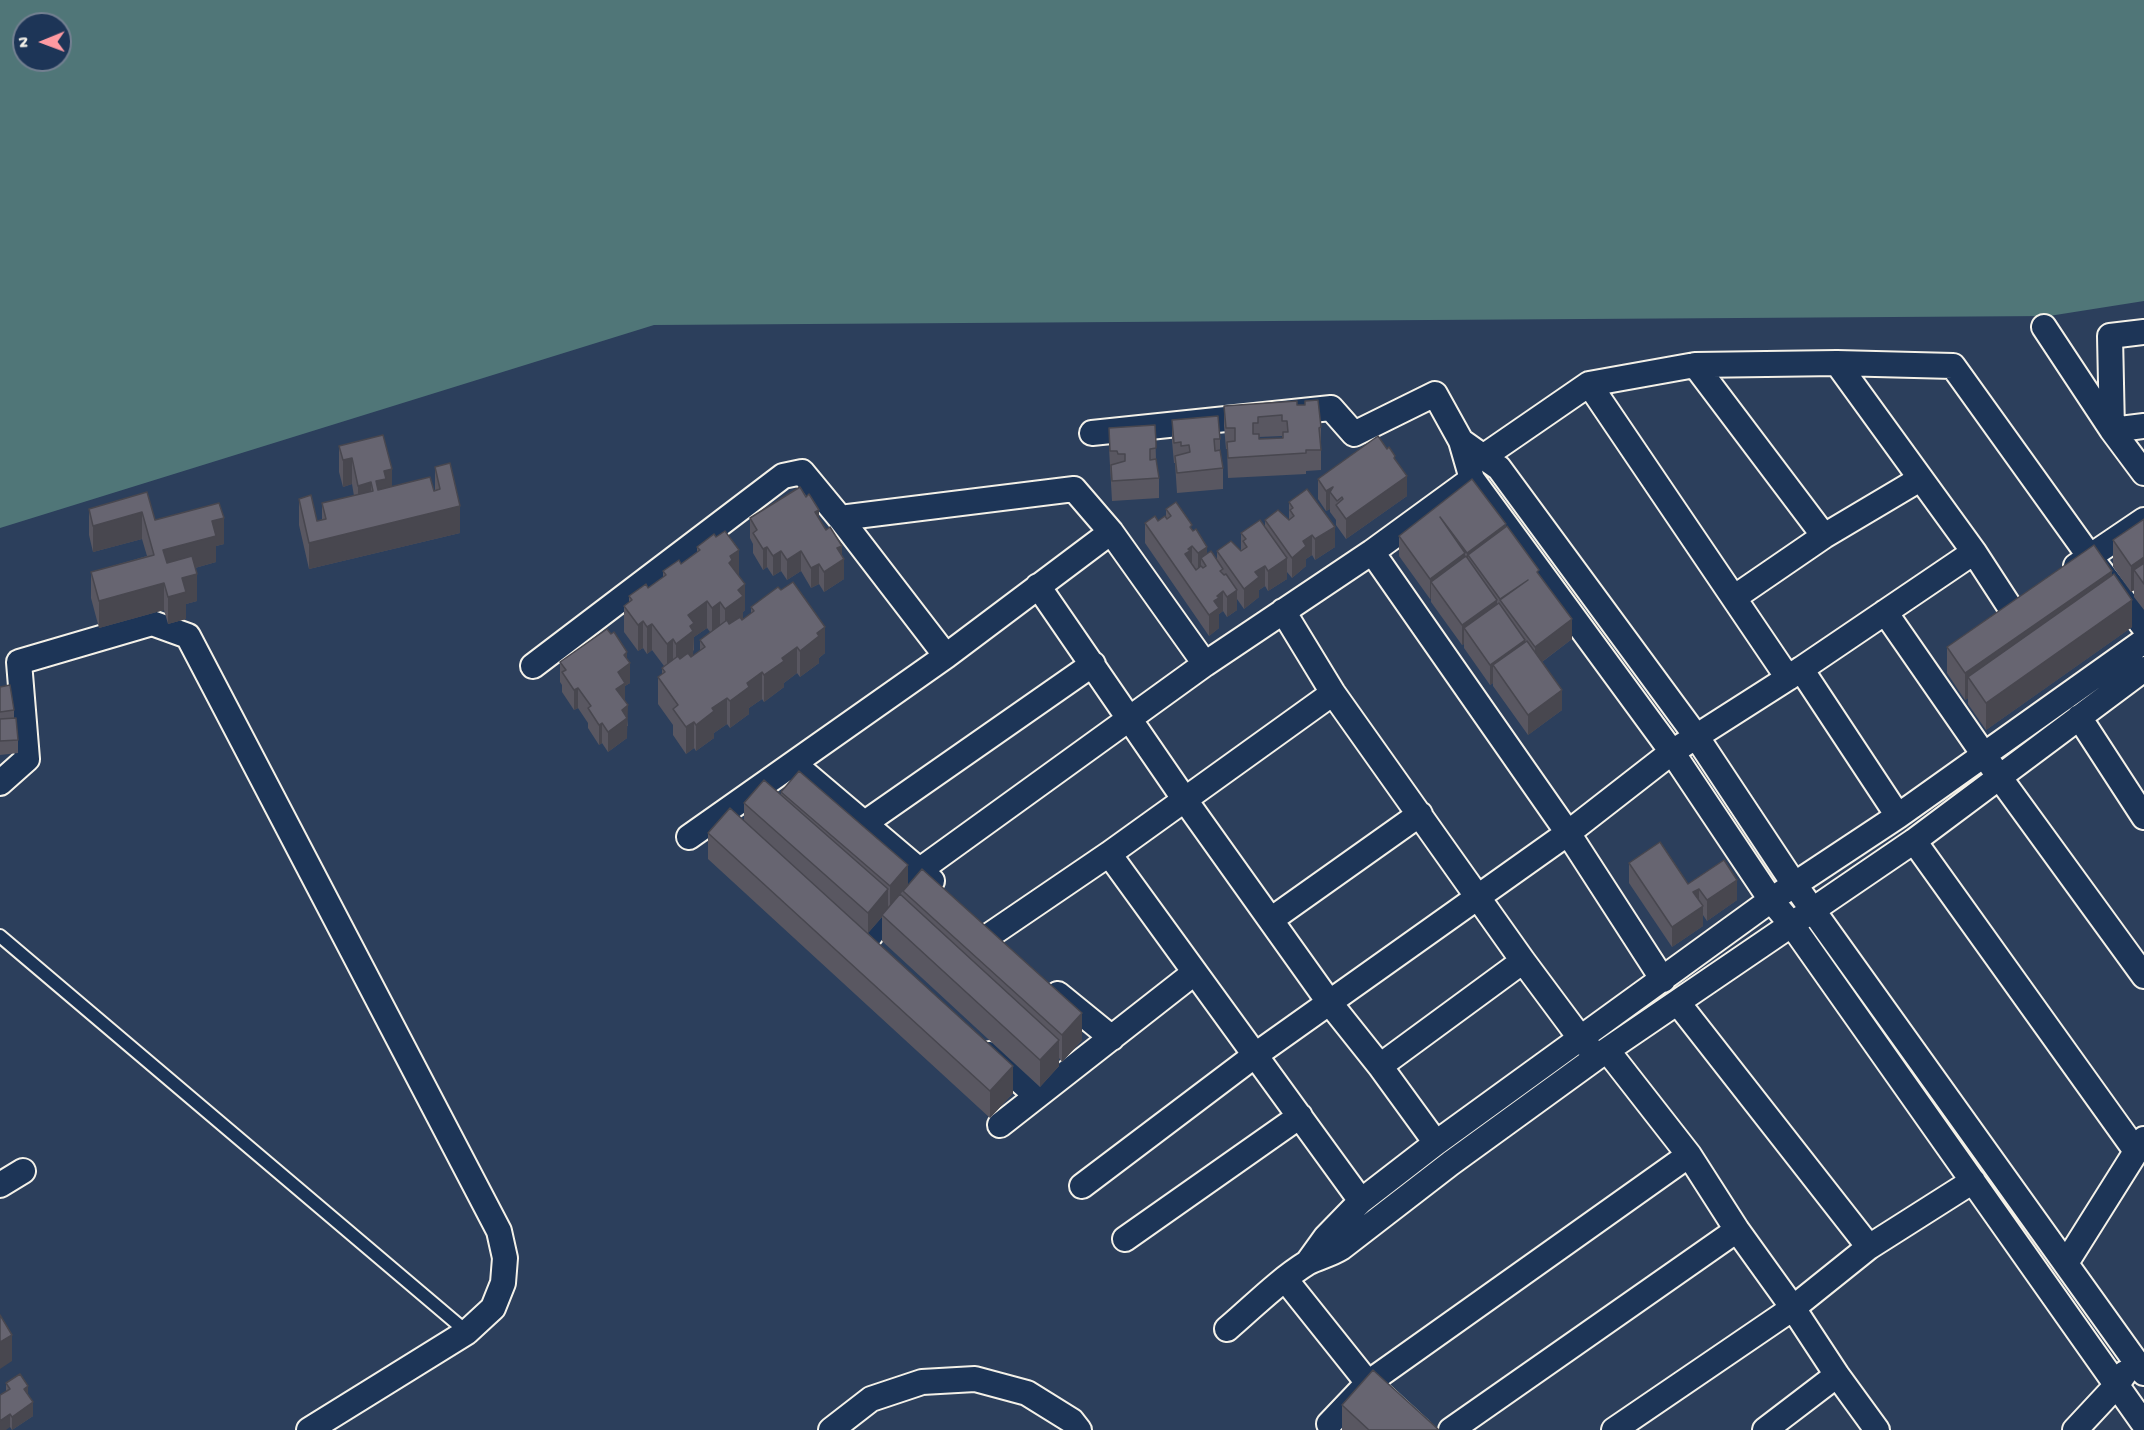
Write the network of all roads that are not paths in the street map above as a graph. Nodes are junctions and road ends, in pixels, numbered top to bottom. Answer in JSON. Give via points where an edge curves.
{"nodes":[{"id":1,"x":2044,"y":327,"type":"dead end"},
{"id":2,"x":2144,"y":332,"type":"edge"},
{"id":3,"x":1837,"y":363,"type":"junction"},
{"id":4,"x":1695,"y":365,"type":"junction"},
{"id":5,"x":1589,"y":384,"type":"junction"},
{"id":6,"x":2144,"y":426,"type":"edge"},
{"id":7,"x":2112,"y":430,"type":"junction"},
{"id":8,"x":1092,"y":433,"type":"dead end"},
{"id":9,"x":1461,"y":441,"type":"junction"},
{"id":10,"x":1483,"y":457,"type":"junction"},
{"id":11,"x":2144,"y":473,"type":"edge"},
{"id":12,"x":1472,"y":479,"type":"junction"},
{"id":13,"x":1920,"y":479,"type":"junction"},
{"id":14,"x":840,"y":518,"type":"junction"},
{"id":15,"x":2144,"y":520,"type":"edge"},
{"id":16,"x":1111,"y":532,"type":"junction"},
{"id":17,"x":1824,"y":536,"type":"junction"},
{"id":18,"x":1372,"y":552,"type":"junction"},
{"id":19,"x":1974,"y":552,"type":"junction"},
{"id":20,"x":2090,"y":557,"type":"junction"},
{"id":21,"x":2061,"y":577,"type":"edge"},
{"id":22,"x":1038,"y":586,"type":"junction"},
{"id":23,"x":1735,"y":597,"type":"junction"},
{"id":24,"x":1283,"y":612,"type":"junction"},
{"id":25,"x":1885,"y":612,"type":"junction"},
{"id":26,"x":2013,"y":612,"type":"edge"},
{"id":27,"x":2144,"y":627,"type":"edge"},
{"id":28,"x":2144,"y":641,"type":"edge"},
{"id":29,"x":946,"y":656,"type":"junction"},
{"id":30,"x":1093,"y":664,"type":"junction"},
{"id":31,"x":1206,"y":664,"type":"junction"},
{"id":32,"x":533,"y":666,"type":"dead end"},
{"id":33,"x":2144,"y":669,"type":"edge"},
{"id":34,"x":1795,"y":674,"type":"junction"},
{"id":35,"x":1333,"y":693,"type":"junction"},
{"id":36,"x":2079,"y":717,"type":"junction"},
{"id":37,"x":1131,"y":719,"type":"junction"},
{"id":38,"x":1696,"y":736,"type":"junction"},
{"id":39,"x":1672,"y":752,"type":"junction"},
{"id":40,"x":1984,"y":755,"type":"junction"},
{"id":41,"x":794,"y":764,"type":"junction"},
{"id":42,"x":2000,"y":778,"type":"junction"},
{"id":43,"x":0,"y":783,"type":"edge"},
{"id":44,"x":1185,"y":800,"type":"junction"},
{"id":45,"x":1420,"y":814,"type":"junction"},
{"id":46,"x":1898,"y":816,"type":"junction"},
{"id":47,"x":2144,"y":817,"type":"edge"},
{"id":48,"x":865,"y":823,"type":"junction"},
{"id":49,"x":1568,"y":833,"type":"junction"},
{"id":50,"x":689,"y":837,"type":"dead end"},
{"id":51,"x":1914,"y":841,"type":"junction"},
{"id":52,"x":1109,"y":854,"type":"junction"},
{"id":53,"x":920,"y":870,"type":"junction"},
{"id":54,"x":1794,"y":884,"type":"junction"},
{"id":55,"x":947,"y":894,"type":"edge"},
{"id":56,"x":1478,"y":895,"type":"junction"},
{"id":57,"x":1772,"y":900,"type":"junction"},
{"id":58,"x":1814,"y":910,"type":"junction"},
{"id":59,"x":1272,"y":920,"type":"junction"},
{"id":60,"x":848,"y":925,"type":"edge"},
{"id":61,"x":1791,"y":925,"type":"junction"},
{"id":62,"x":990,"y":934,"type":"edge"},
{"id":63,"x":0,"y":936,"type":"edge"},
{"id":64,"x":1523,"y":961,"type":"junction"},
{"id":65,"x":1194,"y":974,"type":"junction"},
{"id":66,"x":2144,"y":976,"type":"edge"},
{"id":67,"x":1663,"y":980,"type":"junction"},
{"id":68,"x":1044,"y":982,"type":"edge"},
{"id":69,"x":1329,"y":1002,"type":"junction"},
{"id":70,"x":1678,"y":1002,"type":"junction"},
{"id":71,"x":1112,"y":1038,"type":"junction"},
{"id":72,"x":1581,"y":1039,"type":"junction"},
{"id":73,"x":977,"y":1042,"type":"edge"},
{"id":74,"x":1602,"y":1053,"type":"junction"},
{"id":75,"x":1254,"y":1056,"type":"junction"},
{"id":76,"x":1380,"y":1066,"type":"junction"},
{"id":77,"x":1037,"y":1096,"type":"junction"},
{"id":78,"x":1300,"y":1116,"type":"junction"},
{"id":79,"x":1000,"y":1125,"type":"dead end"},
{"id":80,"x":1436,"y":1143,"type":"junction"},
{"id":81,"x":2140,"y":1145,"type":"edge"},
{"id":82,"x":1689,"y":1155,"type":"junction"},
{"id":83,"x":23,"y":1171,"type":"dead end"},
{"id":84,"x":1973,"y":1181,"type":"junction"},
{"id":85,"x":0,"y":1185,"type":"edge"},
{"id":86,"x":1082,"y":1186,"type":"dead end"},
{"id":87,"x":1361,"y":1202,"type":"junction"},
{"id":88,"x":1737,"y":1230,"type":"junction"},
{"id":89,"x":1125,"y":1239,"type":"dead end"},
{"id":90,"x":1869,"y":1247,"type":"junction"},
{"id":91,"x":1308,"y":1262,"type":"junction"},
{"id":92,"x":2066,"y":1263,"type":"junction"},
{"id":93,"x":1285,"y":1279,"type":"junction"},
{"id":94,"x":1792,"y":1308,"type":"junction"},
{"id":95,"x":1227,"y":1329,"type":"dead end"},
{"id":96,"x":467,"y":1332,"type":"junction"},
{"id":97,"x":2141,"y":1360,"type":"edge"},
{"id":98,"x":1837,"y":1375,"type":"junction"},
{"id":99,"x":1368,"y":1383,"type":"junction"},
{"id":100,"x":2116,"y":1386,"type":"junction"},
{"id":101,"x":1329,"y":1424,"type":"dead end"},
{"id":102,"x":2144,"y":1424,"type":"edge"},
{"id":103,"x":1769,"y":1429,"type":"edge"},
{"id":104,"x":309,"y":1430,"type":"edge"},
{"id":105,"x":831,"y":1430,"type":"edge"},
{"id":106,"x":1079,"y":1430,"type":"edge"},
{"id":107,"x":1419,"y":1430,"type":"edge"},
{"id":108,"x":1451,"y":1430,"type":"edge"},
{"id":109,"x":1614,"y":1430,"type":"edge"},
{"id":110,"x":1877,"y":1430,"type":"edge"},
{"id":111,"x":2075,"y":1430,"type":"edge"}],
"edges":[{"from":1,"to":7,"type":"street"},
{"from":2,"to":7,"type":"street","via":[[2110,336]]},
{"from":3,"to":4,"type":"street"},
{"from":3,"to":13,"type":"street"},
{"from":3,"to":20,"type":"street","via":[[1953,366]]},
{"from":4,"to":5,"type":"street"},
{"from":4,"to":17,"type":"street"},
{"from":5,"to":10,"type":"street"},
{"from":5,"to":23,"type":"street"},
{"from":6,"to":7,"type":"street"},
{"from":7,"to":11,"type":"street"},
{"from":8,"to":9,"type":"street","via":[[1331,408],[1354,434],[1435,394]]},
{"from":9,"to":10,"type":"street"},
{"from":9,"to":12,"type":"street"},
{"from":10,"to":38,"type":"street","via":[[1499,468]]},
{"from":12,"to":18,"type":"street"},
{"from":12,"to":39,"type":"street"},
{"from":13,"to":17,"type":"street"},
{"from":13,"to":19,"type":"street"},
{"from":14,"to":16,"type":"street","via":[[1074,489]]},
{"from":14,"to":29,"type":"street"},
{"from":14,"to":32,"type":"street","via":[[802,472],[783,476]]},
{"from":15,"to":20,"type":"street"},
{"from":16,"to":22,"type":"street"},
{"from":16,"to":31,"type":"street"},
{"from":17,"to":23,"type":"street"},
{"from":18,"to":24,"type":"street"},
{"from":18,"to":49,"type":"street"},
{"from":19,"to":25,"type":"street"},
{"from":19,"to":26,"type":"street"},
{"from":20,"to":21,"type":"street"},
{"from":20,"to":27,"type":"street"},
{"from":22,"to":29,"type":"street"},
{"from":22,"to":30,"type":"street"},
{"from":23,"to":34,"type":"street"},
{"from":24,"to":31,"type":"street"},
{"from":24,"to":35,"type":"street"},
{"from":25,"to":34,"type":"street"},
{"from":25,"to":40,"type":"street","via":[[1937,665]]},
{"from":28,"to":40,"type":"street"},
{"from":29,"to":41,"type":"street"},
{"from":30,"to":37,"type":"street"},
{"from":30,"to":48,"type":"street"},
{"from":31,"to":37,"type":"street"},
{"from":33,"to":36,"type":"street"},
{"from":34,"to":38,"type":"street"},
{"from":34,"to":46,"type":"street"},
{"from":35,"to":44,"type":"street"},
{"from":35,"to":45,"type":"street"},
{"from":36,"to":42,"type":"street"},
{"from":36,"to":47,"type":"street"},
{"from":37,"to":44,"type":"street"},
{"from":37,"to":53,"type":"street"},
{"from":38,"to":39,"type":"street"},
{"from":38,"to":54,"type":"street"},
{"from":39,"to":49,"type":"street"},
{"from":39,"to":57,"type":"street"},
{"from":40,"to":42,"type":"street"},
{"from":40,"to":46,"type":"street"},
{"from":41,"to":48,"type":"street"},
{"from":41,"to":50,"type":"street","via":[[734,821]]},
{"from":42,"to":51,"type":"street"},
{"from":42,"to":66,"type":"street"},
{"from":43,"to":96,"type":"street","via":[[27,759],[19,662],[152,623],[188,636],[499,1231],[505,1258],[503,1283],[493,1308]]},
{"from":44,"to":52,"type":"street"},
{"from":44,"to":59,"type":"street"},
{"from":45,"to":56,"type":"street"},
{"from":45,"to":59,"type":"street"},
{"from":46,"to":54,"type":"street"},
{"from":48,"to":53,"type":"street"},
{"from":49,"to":56,"type":"street"},
{"from":49,"to":67,"type":"street"},
{"from":51,"to":58,"type":"street"},
{"from":51,"to":81,"type":"street"},
{"from":52,"to":62,"type":"street"},
{"from":52,"to":65,"type":"street"},
{"from":53,"to":55,"type":"street"},
{"from":53,"to":60,"type":"street","via":[[875,949]]},
{"from":54,"to":57,"type":"street"},
{"from":54,"to":58,"type":"street"},
{"from":56,"to":64,"type":"street"},
{"from":56,"to":69,"type":"street"},
{"from":57,"to":61,"type":"street"},
{"from":57,"to":67,"type":"street"},
{"from":58,"to":61,"type":"street"},
{"from":58,"to":92,"type":"street"},
{"from":59,"to":69,"type":"street"},
{"from":61,"to":70,"type":"street"},
{"from":61,"to":84,"type":"street"},
{"from":63,"to":96,"type":"lane"},
{"from":64,"to":72,"type":"street"},
{"from":64,"to":76,"type":"street"},
{"from":65,"to":71,"type":"street"},
{"from":65,"to":75,"type":"street"},
{"from":67,"to":72,"type":"street"},
{"from":68,"to":71,"type":"street"},
{"from":69,"to":75,"type":"street"},
{"from":69,"to":76,"type":"street"},
{"from":70,"to":74,"type":"street"},
{"from":70,"to":90,"type":"street"},
{"from":71,"to":77,"type":"street"},
{"from":72,"to":74,"type":"street"},
{"from":72,"to":80,"type":"street"},
{"from":73,"to":77,"type":"street"},
{"from":74,"to":82,"type":"street"},
{"from":74,"to":91,"type":"street","via":[[1341,1248]]},
{"from":75,"to":78,"type":"street"},
{"from":75,"to":86,"type":"street"},
{"from":76,"to":80,"type":"street"},
{"from":77,"to":79,"type":"street"},
{"from":78,"to":87,"type":"street"},
{"from":78,"to":89,"type":"street"},
{"from":80,"to":87,"type":"street"},
{"from":81,"to":92,"type":"street"},
{"from":82,"to":88,"type":"street"},
{"from":82,"to":99,"type":"street"},
{"from":83,"to":85,"type":"street"},
{"from":84,"to":90,"type":"street"},
{"from":84,"to":100,"type":"street"},
{"from":87,"to":91,"type":"street","via":[[1326,1236]]},
{"from":88,"to":94,"type":"street"},
{"from":88,"to":108,"type":"street"},
{"from":90,"to":94,"type":"street"},
{"from":91,"to":93,"type":"street"},
{"from":92,"to":97,"type":"street"},
{"from":93,"to":95,"type":"street"},
{"from":93,"to":99,"type":"street"},
{"from":94,"to":98,"type":"street"},
{"from":94,"to":109,"type":"street"},
{"from":96,"to":104,"type":"street"},
{"from":97,"to":100,"type":"street"},
{"from":98,"to":103,"type":"street"},
{"from":98,"to":110,"type":"street"},
{"from":99,"to":101,"type":"street"},
{"from":99,"to":107,"type":"street"},
{"from":100,"to":102,"type":"street"},
{"from":100,"to":111,"type":"street"},
{"from":105,"to":106,"type":"street","via":[[871,1400],[902,1389],[922,1382],[975,1379],[1027,1393],[1072,1421]]}]}
